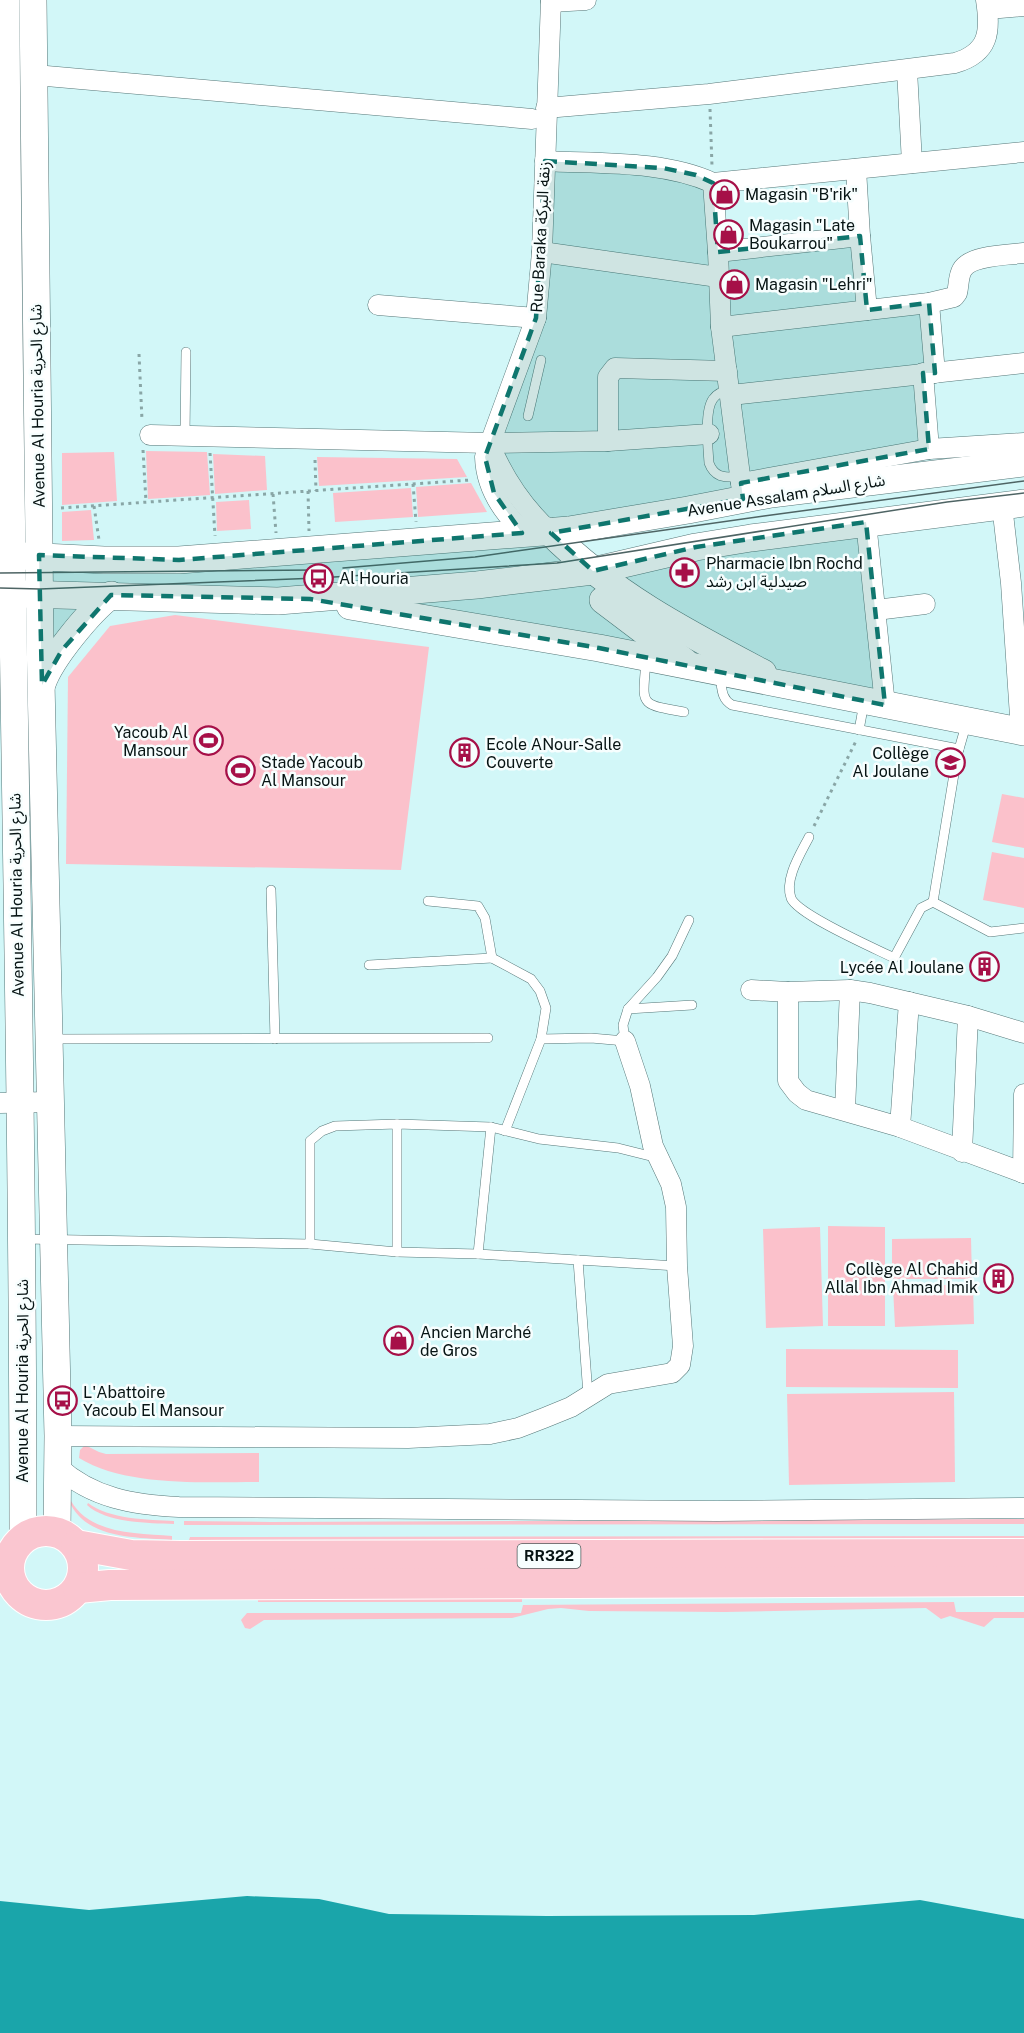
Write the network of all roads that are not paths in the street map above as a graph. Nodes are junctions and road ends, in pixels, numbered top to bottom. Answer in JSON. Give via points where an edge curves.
{"nodes":[{"id":1,"x":6,"y":0,"type":"edge"},
{"id":2,"x":33,"y":0,"type":"edge"},
{"id":3,"x":586,"y":0,"type":"edge"},
{"id":4,"x":551,"y":1,"type":"edge"},
{"id":5,"x":987,"y":4,"type":"edge"},
{"id":6,"x":1024,"y":6,"type":"edge"},
{"id":7,"x":907,"y":70,"type":"junction"},
{"id":8,"x":34,"y":75,"type":"junction"},
{"id":9,"x":539,"y":113,"type":"junction"},
{"id":10,"x":3,"y":129,"type":"edge"},
{"id":11,"x":1024,"y":152,"type":"edge"},
{"id":12,"x":544,"y":161,"type":"junction"},
{"id":13,"x":912,"y":163,"type":"junction"},
{"id":14,"x":855,"y":169,"type":"junction"},
{"id":15,"x":713,"y":183,"type":"junction"},
{"id":16,"x":860,"y":236,"type":"junction"},
{"id":17,"x":542,"y":252,"type":"junction"},
{"id":18,"x":718,"y":252,"type":"junction"},
{"id":19,"x":1024,"y":253,"type":"edge"},
{"id":20,"x":4,"y":263,"type":"edge"},
{"id":21,"x":718,"y":277,"type":"junction"},
{"id":22,"x":929,"y":303,"type":"junction"},
{"id":23,"x":378,"y":305,"type":"dead end"},
{"id":24,"x":867,"y":310,"type":"junction"},
{"id":25,"x":536,"y":318,"type":"junction"},
{"id":26,"x":721,"y":327,"type":"junction"},
{"id":27,"x":186,"y":352,"type":"dead end"},
{"id":28,"x":541,"y":360,"type":"dead end"},
{"id":29,"x":1024,"y":363,"type":"edge"},
{"id":30,"x":929,"y":373,"type":"junction"},
{"id":31,"x":514,"y":381,"type":"junction"},
{"id":32,"x":729,"y":385,"type":"junction"},
{"id":33,"x":535,"y":386,"type":"junction"},
{"id":34,"x":528,"y":416,"type":"dead end"},
{"id":35,"x":709,"y":434,"type":"junction"},
{"id":36,"x":150,"y":435,"type":"dead end"},
{"id":37,"x":185,"y":436,"type":"junction"},
{"id":38,"x":608,"y":441,"type":"junction"},
{"id":39,"x":489,"y":443,"type":"junction"},
{"id":40,"x":1024,"y":443,"type":"edge"},
{"id":41,"x":930,"y":449,"type":"junction"},
{"id":42,"x":5,"y":460,"type":"edge"},
{"id":43,"x":1024,"y":463,"type":"edge"},
{"id":44,"x":742,"y":486,"type":"junction"},
{"id":45,"x":1013,"y":504,"type":"edge"},
{"id":46,"x":866,"y":522,"type":"junction"},
{"id":47,"x":537,"y":532,"type":"junction"},
{"id":48,"x":39,"y":555,"type":"junction"},
{"id":49,"x":6,"y":556,"type":"edge"},
{"id":50,"x":581,"y":573,"type":"junction"},
{"id":51,"x":1017,"y":582,"type":"edge"},
{"id":52,"x":6,"y":594,"type":"edge"},
{"id":53,"x":40,"y":594,"type":"junction"},
{"id":54,"x":111,"y":596,"type":"junction"},
{"id":55,"x":310,"y":599,"type":"junction"},
{"id":56,"x":925,"y":604,"type":"dead end"},
{"id":57,"x":876,"y":610,"type":"junction"},
{"id":58,"x":646,"y":658,"type":"junction"},
{"id":59,"x":692,"y":667,"type":"junction"},
{"id":60,"x":720,"y":672,"type":"junction"},
{"id":61,"x":42,"y":685,"type":"junction"},
{"id":62,"x":788,"y":686,"type":"junction"},
{"id":63,"x":875,"y":703,"type":"junction"},
{"id":64,"x":684,"y":711,"type":"dead end"},
{"id":65,"x":968,"y":721,"type":"junction"},
{"id":66,"x":860,"y":730,"type":"junction"},
{"id":67,"x":1022,"y":731,"type":"edge"},
{"id":68,"x":959,"y":749,"type":"junction"},
{"id":69,"x":809,"y":837,"type":"road end"},
{"id":70,"x":271,"y":890,"type":"dead end"},
{"id":71,"x":428,"y":901,"type":"dead end"},
{"id":72,"x":933,"y":902,"type":"junction"},
{"id":73,"x":689,"y":920,"type":"dead end"},
{"id":74,"x":1024,"y":928,"type":"edge"},
{"id":75,"x":492,"y":958,"type":"junction"},
{"id":76,"x":369,"y":964,"type":"dead end"},
{"id":77,"x":751,"y":990,"type":"dead end"},
{"id":78,"x":850,"y":990,"type":"junction"},
{"id":79,"x":788,"y":992,"type":"junction"},
{"id":80,"x":909,"y":1002,"type":"junction"},
{"id":81,"x":692,"y":1005,"type":"dead end"},
{"id":82,"x":627,"y":1009,"type":"junction"},
{"id":83,"x":968,"y":1016,"type":"junction"},
{"id":84,"x":1024,"y":1033,"type":"edge"},
{"id":85,"x":488,"y":1038,"type":"dead end"},
{"id":86,"x":49,"y":1039,"type":"junction"},
{"id":87,"x":275,"y":1039,"type":"junction"},
{"id":88,"x":541,"y":1039,"type":"junction"},
{"id":89,"x":625,"y":1041,"type":"junction"},
{"id":90,"x":1024,"y":1094,"type":"edge"},
{"id":91,"x":50,"y":1102,"type":"junction"},
{"id":92,"x":10,"y":1103,"type":"edge"},
{"id":93,"x":845,"y":1110,"type":"junction"},
{"id":94,"x":397,"y":1124,"type":"junction"},
{"id":95,"x":491,"y":1127,"type":"junction"},
{"id":96,"x":900,"y":1127,"type":"junction"},
{"id":97,"x":505,"y":1131,"type":"junction"},
{"id":98,"x":963,"y":1152,"type":"junction"},
{"id":99,"x":659,"y":1158,"type":"junction"},
{"id":100,"x":1023,"y":1173,"type":"edge"},
{"id":101,"x":21,"y":1239,"type":"junction"},
{"id":102,"x":53,"y":1241,"type":"junction"},
{"id":103,"x":310,"y":1244,"type":"junction"},
{"id":104,"x":397,"y":1252,"type":"junction"},
{"id":105,"x":478,"y":1254,"type":"junction"},
{"id":106,"x":578,"y":1260,"type":"junction"},
{"id":107,"x":676,"y":1266,"type":"junction"},
{"id":108,"x":588,"y":1395,"type":"junction"},
{"id":109,"x":58,"y":1436,"type":"junction"},
{"id":110,"x":58,"y":1467,"type":"junction"},
{"id":111,"x":1024,"y":1508,"type":"edge"},
{"id":112,"x":67,"y":1539,"type":"junction"},
{"id":113,"x":11,"y":1552,"type":"edge"},
{"id":114,"x":1024,"y":1554,"type":"edge"},
{"id":115,"x":1024,"y":1581,"type":"edge"},
{"id":116,"x":78,"y":1588,"type":"junction"},
{"id":117,"x":29,"y":1601,"type":"junction"},
{"id":118,"x":0,"y":1608,"type":"edge"}],
"edges":[{"from":1,"to":10,"type":"main road","name":"Avenue Al Houria شارع الحرية"},
{"from":2,"to":8,"type":"main road","name":"Avenue Al Houria شارع الحرية"},
{"from":3,"to":4,"type":"street"},
{"from":4,"to":9,"type":"street","name":"Rue Baraka زنقة البركة"},
{"from":5,"to":6,"type":"street"},
{"from":5,"to":7,"type":"street","via":[[987,33],[977,54],[955,63]]},
{"from":7,"to":9,"type":"street"},
{"from":7,"to":13,"type":"street"},
{"from":8,"to":9,"type":"street"},
{"from":8,"to":48,"type":"main road","name":"Avenue Al Houria شارع الحرية"},
{"from":9,"to":12,"type":"street","name":"Rue Baraka زنقة البركة"},
{"from":10,"to":20,"type":"main road","name":"Avenue Al Houria شارع الحرية"},
{"from":11,"to":13,"type":"street"},
{"from":12,"to":15,"type":"street","via":[[663,168]]},
{"from":12,"to":17,"type":"street","name":"Rue Baraka زنقة البركة"},
{"from":13,"to":14,"type":"street"},
{"from":14,"to":15,"type":"street"},
{"from":14,"to":16,"type":"street"},
{"from":15,"to":18,"type":"street"},
{"from":16,"to":18,"type":"street"},
{"from":16,"to":24,"type":"street"},
{"from":17,"to":21,"type":"street"},
{"from":17,"to":25,"type":"street","name":"Rue Baraka زنقة البركة"},
{"from":18,"to":21,"type":"street"},
{"from":19,"to":22,"type":"street","via":[[970,262],[960,273],[954,297]]},
{"from":20,"to":42,"type":"main road","name":"Avenue Al Houria شارع الحرية"},
{"from":21,"to":26,"type":"street"},
{"from":22,"to":24,"type":"street"},
{"from":22,"to":30,"type":"street"},
{"from":23,"to":25,"type":"street"},
{"from":24,"to":26,"type":"street"},
{"from":25,"to":31,"type":"street","name":"Rue Baraka زنقة البركة"},
{"from":26,"to":32,"type":"street"},
{"from":27,"to":37,"type":"lane"},
{"from":28,"to":33,"type":"lane"},
{"from":29,"to":30,"type":"street"},
{"from":30,"to":32,"type":"street"},
{"from":30,"to":41,"type":"street"},
{"from":31,"to":33,"type":"lane"},
{"from":31,"to":39,"type":"street","name":"Rue Baraka زنقة البركة"},
{"from":32,"to":35,"type":"lane","via":[[711,402]]},
{"from":32,"to":38,"type":"street","via":[[615,368],[608,381]]},
{"from":32,"to":44,"type":"street"},
{"from":33,"to":34,"type":"lane"},
{"from":35,"to":38,"type":"street"},
{"from":35,"to":44,"type":"lane","via":[[712,471]]},
{"from":36,"to":37,"type":"street"},
{"from":37,"to":39,"type":"street"},
{"from":38,"to":39,"type":"street"},
{"from":39,"to":47,"type":"street"},
{"from":39,"to":47,"type":"street","name":"Rue Baraka زنقة البركة","via":[[480,472],[511,519]]},
{"from":40,"to":41,"type":"street"},
{"from":41,"to":44,"type":"street"},
{"from":42,"to":49,"type":"main road","name":"Avenue Al Houria شارع الحرية"},
{"from":43,"to":44,"type":"main road","name":"Avenue Assalam شارع السلام","via":[[845,483]]},
{"from":44,"to":47,"type":"main road","name":"Avenue Assalam شارع السلام","via":[[607,524]]},
{"from":45,"to":46,"type":"main road"},
{"from":45,"to":51,"type":"street"},
{"from":46,"to":50,"type":"main road","via":[[696,547]]},
{"from":46,"to":57,"type":"street"},
{"from":47,"to":48,"type":"main road","name":"Avenue Assalam شارع السلام","via":[[179,560]]},
{"from":47,"to":50,"type":"main road","via":[[579,560]]},
{"from":48,"to":49,"type":"main road","name":"Avenue Assalam شارع السلام"},
{"from":48,"to":53,"type":"main road","name":"Avenue Al Houria شارع الحرية"},
{"from":49,"to":52,"type":"main road","name":"Avenue Al Houria شارع الحرية"},
{"from":50,"to":55,"type":"main road"},
{"from":50,"to":59,"type":"main road"},
{"from":50,"to":62,"type":"main road"},
{"from":51,"to":67,"type":"street"},
{"from":52,"to":53,"type":"main road"},
{"from":52,"to":92,"type":"main road","name":"Avenue Al Houria شارع الحرية","via":[[14,1040]]},
{"from":53,"to":54,"type":"main road"},
{"from":53,"to":61,"type":"main road","name":"Avenue Al Houria شارع الحرية"},
{"from":54,"to":55,"type":"main road"},
{"from":54,"to":61,"type":"main road","via":[[51,664]]},
{"from":55,"to":58,"type":"main road"},
{"from":56,"to":57,"type":"street"},
{"from":57,"to":63,"type":"street"},
{"from":58,"to":59,"type":"main road"},
{"from":58,"to":64,"type":"lane","via":[[647,703]]},
{"from":59,"to":60,"type":"main road"},
{"from":60,"to":62,"type":"main road"},
{"from":60,"to":66,"type":"lane","via":[[723,695],[732,705]]},
{"from":61,"to":86,"type":"main road","name":"Avenue Al Houria شارع الحرية"},
{"from":62,"to":63,"type":"main road"},
{"from":63,"to":65,"type":"main road"},
{"from":63,"to":66,"type":"lane"},
{"from":65,"to":67,"type":"main road"},
{"from":65,"to":68,"type":"lane"},
{"from":66,"to":68,"type":"lane"},
{"from":68,"to":72,"type":"lane"},
{"from":69,"to":72,"type":"lane","via":[[790,886],[792,899],[804,912],[894,958],[921,908]]},
{"from":70,"to":87,"type":"lane"},
{"from":71,"to":75,"type":"lane","via":[[478,906],[485,918]]},
{"from":72,"to":74,"type":"lane","via":[[990,932]]},
{"from":73,"to":82,"type":"lane","via":[[672,956]]},
{"from":75,"to":76,"type":"lane"},
{"from":75,"to":88,"type":"lane","via":[[531,979],[540,991],[546,1008]]},
{"from":77,"to":79,"type":"street"},
{"from":78,"to":79,"type":"street"},
{"from":78,"to":80,"type":"street"},
{"from":78,"to":93,"type":"street"},
{"from":79,"to":93,"type":"street","via":[[788,1081],[806,1100]]},
{"from":80,"to":83,"type":"street"},
{"from":80,"to":96,"type":"street"},
{"from":81,"to":82,"type":"lane"},
{"from":82,"to":89,"type":"lane"},
{"from":83,"to":84,"type":"street"},
{"from":83,"to":98,"type":"street"},
{"from":85,"to":87,"type":"lane"},
{"from":86,"to":87,"type":"lane"},
{"from":86,"to":91,"type":"main road","name":"Avenue Al Houria شارع الحرية"},
{"from":88,"to":89,"type":"lane"},
{"from":88,"to":97,"type":"lane"},
{"from":89,"to":99,"type":"street"},
{"from":90,"to":100,"type":"street"},
{"from":91,"to":92,"type":"street"},
{"from":91,"to":102,"type":"main road","name":"Avenue Al Houria شارع الحرية"},
{"from":92,"to":101,"type":"main road","name":"Avenue Al Houria شارع الحرية"},
{"from":93,"to":96,"type":"street"},
{"from":94,"to":95,"type":"lane"},
{"from":94,"to":103,"type":"lane","via":[[335,1126],[310,1141]]},
{"from":94,"to":104,"type":"lane"},
{"from":95,"to":97,"type":"lane"},
{"from":95,"to":105,"type":"lane"},
{"from":96,"to":98,"type":"street"},
{"from":97,"to":99,"type":"lane"},
{"from":98,"to":100,"type":"street"},
{"from":99,"to":107,"type":"street","via":[[676,1207]]},
{"from":101,"to":102,"type":"lane"},
{"from":101,"to":113,"type":"main road","name":"Avenue Al Houria شارع الحرية"},
{"from":102,"to":103,"type":"lane"},
{"from":102,"to":109,"type":"main road","name":"Avenue Al Houria شارع الحرية"},
{"from":103,"to":104,"type":"lane"},
{"from":104,"to":105,"type":"lane"},
{"from":105,"to":106,"type":"lane"},
{"from":106,"to":107,"type":"lane"},
{"from":106,"to":108,"type":"lane"},
{"from":107,"to":108,"type":"street","via":[[683,1346],[680,1365],[672,1373],[608,1384]]},
{"from":108,"to":109,"type":"street","via":[[544,1418],[490,1434],[408,1438]]},
{"from":109,"to":110,"type":"main road","name":"Avenue Al Houria شارع الحرية"},
{"from":110,"to":111,"type":"street","via":[[76,1482],[101,1494],[139,1504],[178,1507],[705,1511]]},
{"from":110,"to":112,"type":"main road","name":"Avenue Al Houria شارع الحرية"},
{"from":112,"to":113,"type":"main road","number":"RR322","via":[[39,1531]]},
{"from":112,"to":114,"type":"main road","number":"RR322","via":[[131,1555],[180,1556]]},
{"from":112,"to":116,"type":"main road","via":[[81,1555],[82,1578]]},
{"from":113,"to":117,"type":"main road","via":[[9,1566],[14,1586]]},
{"from":115,"to":116,"type":"main road","number":"RR322"},
{"from":116,"to":117,"type":"main road","number":"RR322","via":[[56,1604]]},
{"from":117,"to":118,"type":"main road","number":"RR322"}]}
